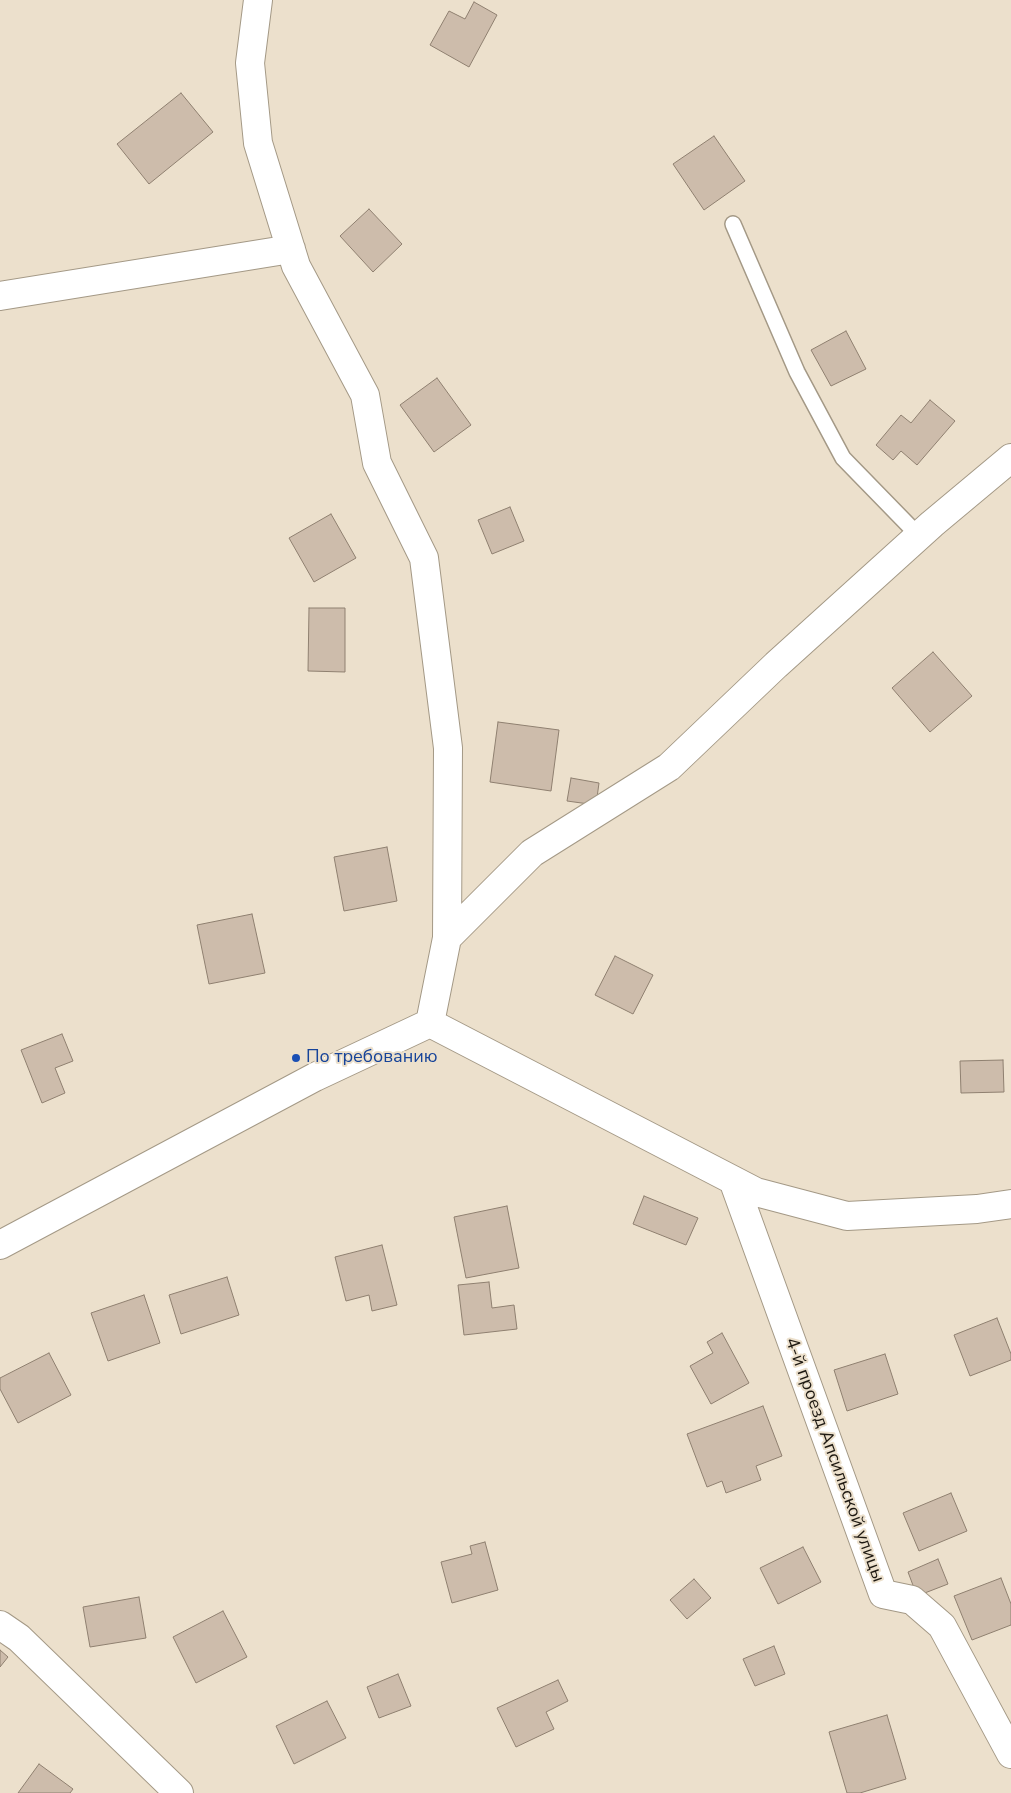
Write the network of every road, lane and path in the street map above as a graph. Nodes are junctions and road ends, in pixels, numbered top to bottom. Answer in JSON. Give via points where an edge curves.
{"nodes":[{"id":1,"x":258,"y":0,"type":"edge"},
{"id":2,"x":733,"y":224,"type":"dead end"},
{"id":3,"x":291,"y":249,"type":"junction"},
{"id":4,"x":0,"y":296,"type":"edge"},
{"id":5,"x":1011,"y":458,"type":"edge"},
{"id":6,"x":919,"y":536,"type":"junction"},
{"id":7,"x":447,"y":938,"type":"junction"},
{"id":8,"x":430,"y":1023,"type":"junction"},
{"id":9,"x":733,"y":1180,"type":"junction"},
{"id":10,"x":1011,"y":1204,"type":"edge"},
{"id":11,"x":0,"y":1244,"type":"edge"},
{"id":12,"x":0,"y":1625,"type":"edge"},
{"id":13,"x":1011,"y":1754,"type":"edge"},
{"id":14,"x":179,"y":1793,"type":"edge"}],
"edges":[{"from":1,"to":3,"type":"street","via":[[250,63],[258,144]]},
{"from":2,"to":6,"type":"lane","via":[[797,372],[843,458]]},
{"from":3,"to":4,"type":"street"},
{"from":3,"to":7,"type":"street","via":[[296,266],[365,395],[378,463],[424,558],[448,748]]},
{"from":5,"to":6,"type":"street"},
{"from":6,"to":7,"type":"street","via":[[776,664],[669,766],[532,853]]},
{"from":7,"to":8,"type":"street"},
{"from":8,"to":9,"type":"street"},
{"from":8,"to":11,"type":"street","via":[[315,1077]]},
{"from":9,"to":10,"type":"street","via":[[756,1192],[847,1216],[977,1209]]},
{"from":9,"to":13,"type":"street","name":"4-й проезд Апсильской улицы","via":[[883,1594],[912,1600],[942,1626]]},
{"from":12,"to":14,"type":"street","via":[[19,1638]]}]}
